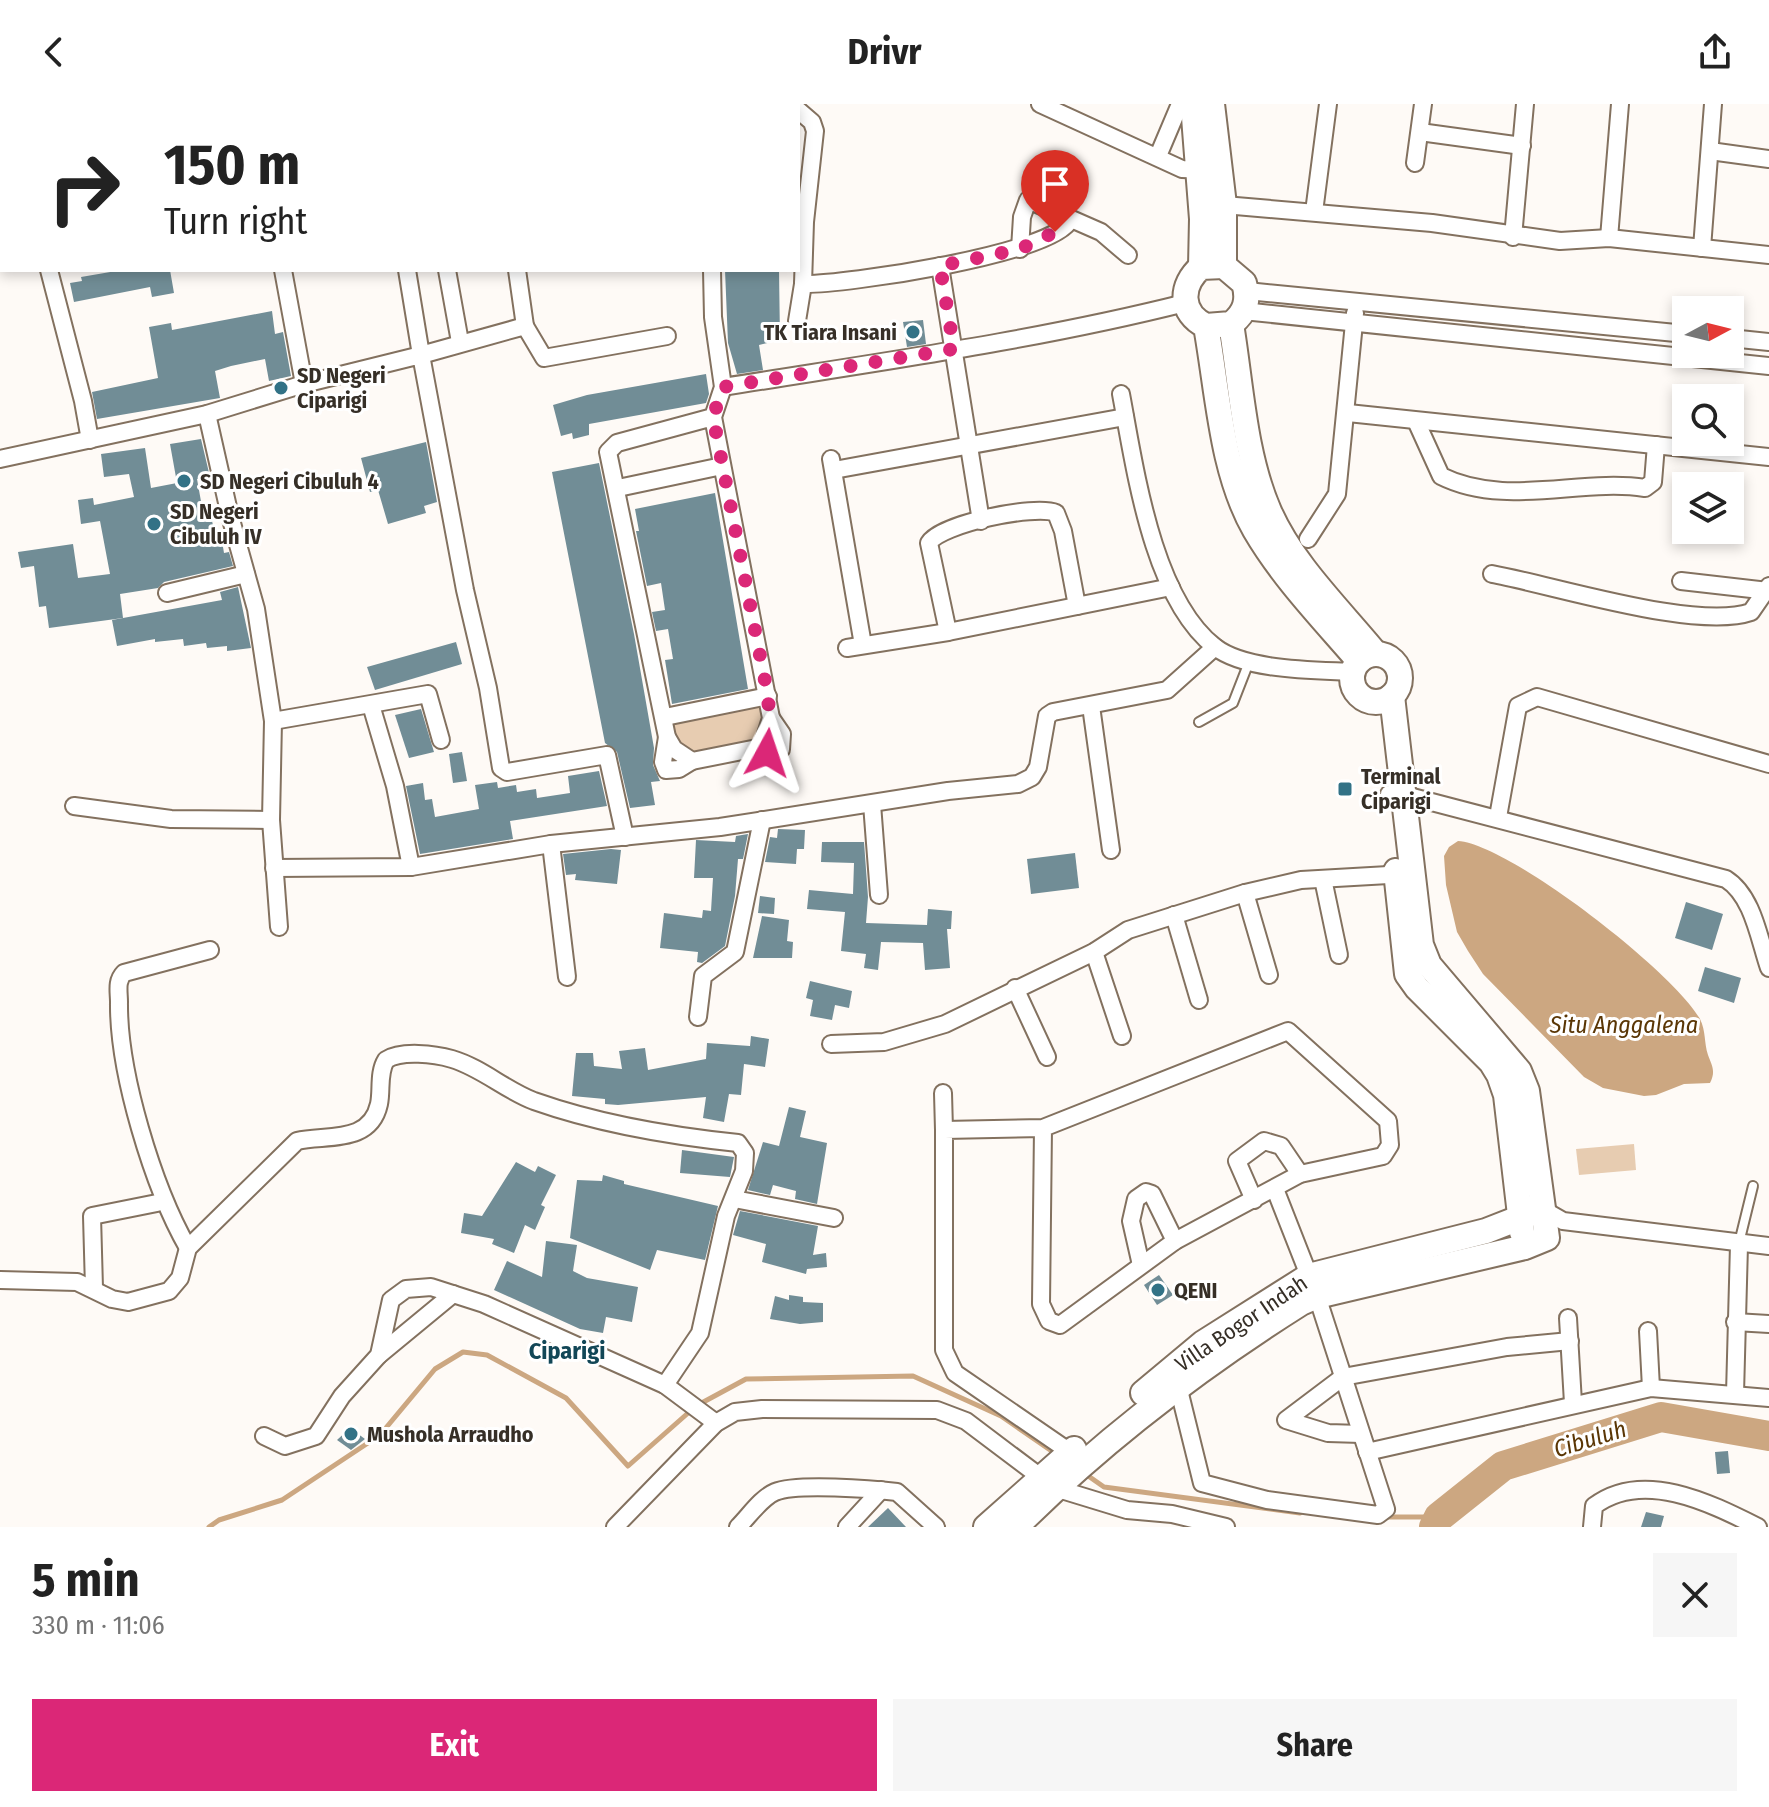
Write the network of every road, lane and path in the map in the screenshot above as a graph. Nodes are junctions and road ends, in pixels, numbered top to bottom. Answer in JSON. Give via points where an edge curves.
{"nodes":[{"id":1,"x":1040,"y":104,"type":"edge"},
{"id":2,"x":1180,"y":104,"type":"edge"},
{"id":3,"x":1193,"y":104,"type":"edge"},
{"id":4,"x":1212,"y":104,"type":"edge"},
{"id":5,"x":1328,"y":104,"type":"edge"},
{"id":6,"x":1423,"y":104,"type":"edge"},
{"id":7,"x":1525,"y":104,"type":"edge"},
{"id":8,"x":1620,"y":104,"type":"edge"},
{"id":9,"x":1713,"y":104,"type":"edge"},
{"id":10,"x":800,"y":112,"type":"edge"},
{"id":11,"x":1420,"y":132,"type":"junction"},
{"id":12,"x":1522,"y":146,"type":"junction"},
{"id":13,"x":1710,"y":151,"type":"junction"},
{"id":14,"x":1158,"y":156,"type":"junction"},
{"id":15,"x":1769,"y":159,"type":"edge"},
{"id":16,"x":1415,"y":163,"type":"dead end"},
{"id":17,"x":1209,"y":170,"type":"junction"},
{"id":18,"x":1224,"y":205,"type":"junction"},
{"id":19,"x":1314,"y":212,"type":"junction"},
{"id":20,"x":1070,"y":220,"type":"junction"},
{"id":21,"x":1513,"y":237,"type":"junction"},
{"id":22,"x":1609,"y":238,"type":"junction"},
{"id":23,"x":1702,"y":248,"type":"junction"},
{"id":24,"x":1020,"y":249,"type":"junction"},
{"id":25,"x":1128,"y":255,"type":"dead end"},
{"id":26,"x":1769,"y":255,"type":"edge"},
{"id":27,"x":940,"y":266,"type":"junction"},
{"id":28,"x":1213,"y":266,"type":"junction"},
{"id":29,"x":51,"y":272,"type":"edge"},
{"id":30,"x":283,"y":272,"type":"edge"},
{"id":31,"x":407,"y":272,"type":"edge"},
{"id":32,"x":447,"y":272,"type":"edge"},
{"id":33,"x":517,"y":272,"type":"edge"},
{"id":34,"x":712,"y":272,"type":"edge"},
{"id":35,"x":803,"y":284,"type":"junction"},
{"id":36,"x":1185,"y":303,"type":"junction"},
{"id":37,"x":1356,"y":303,"type":"junction"},
{"id":38,"x":1241,"y":309,"type":"junction"},
{"id":39,"x":797,"y":321,"type":"dead end"},
{"id":40,"x":1354,"y":322,"type":"junction"},
{"id":41,"x":525,"y":326,"type":"junction"},
{"id":42,"x":1206,"y":326,"type":"junction"},
{"id":43,"x":1598,"y":326,"type":"junction"},
{"id":44,"x":1672,"y":333,"type":"edge"},
{"id":45,"x":667,"y":336,"type":"dead end"},
{"id":46,"x":1744,"y":339,"type":"edge"},
{"id":47,"x":460,"y":342,"type":"junction"},
{"id":48,"x":1769,"y":342,"type":"edge"},
{"id":49,"x":954,"y":349,"type":"junction"},
{"id":50,"x":1595,"y":349,"type":"junction"},
{"id":51,"x":421,"y":355,"type":"junction"},
{"id":52,"x":1769,"y":366,"type":"edge"},
{"id":53,"x":304,"y":384,"type":"junction"},
{"id":54,"x":723,"y":387,"type":"junction"},
{"id":55,"x":1121,"y":394,"type":"dead end"},
{"id":56,"x":1348,"y":413,"type":"junction"},
{"id":57,"x":207,"y":414,"type":"junction"},
{"id":58,"x":713,"y":417,"type":"junction"},
{"id":59,"x":1125,"y":417,"type":"junction"},
{"id":60,"x":1416,"y":421,"type":"junction"},
{"id":61,"x":90,"y":440,"type":"junction"},
{"id":62,"x":969,"y":443,"type":"junction"},
{"id":63,"x":1656,"y":445,"type":"junction"},
{"id":64,"x":1769,"y":457,"type":"edge"},
{"id":65,"x":0,"y":459,"type":"edge"},
{"id":66,"x":722,"y":466,"type":"junction"},
{"id":67,"x":618,"y":488,"type":"junction"},
{"id":68,"x":981,"y":521,"type":"junction"},
{"id":69,"x":1308,"y":539,"type":"dead end"},
{"id":70,"x":246,"y":574,"type":"junction"},
{"id":71,"x":1492,"y":574,"type":"dead end"},
{"id":72,"x":1681,"y":581,"type":"dead end"},
{"id":73,"x":1171,"y":587,"type":"junction"},
{"id":74,"x":1769,"y":589,"type":"edge"},
{"id":75,"x":167,"y":593,"type":"dead end"},
{"id":76,"x":1077,"y":606,"type":"junction"},
{"id":77,"x":948,"y":632,"type":"junction"},
{"id":78,"x":1215,"y":647,"type":"junction"},
{"id":79,"x":1250,"y":661,"type":"junction"},
{"id":80,"x":1362,"y":662,"type":"junction"},
{"id":81,"x":768,"y":696,"type":"junction"},
{"id":82,"x":1386,"y":699,"type":"junction"},
{"id":83,"x":371,"y":705,"type":"junction"},
{"id":84,"x":1091,"y":706,"type":"junction"},
{"id":85,"x":665,"y":717,"type":"junction"},
{"id":86,"x":273,"y":721,"type":"junction"},
{"id":87,"x":1199,"y":722,"type":"dead end"},
{"id":88,"x":441,"y":740,"type":"dead end"},
{"id":89,"x":1769,"y":764,"type":"edge"},
{"id":90,"x":1395,"y":794,"type":"junction"},
{"id":91,"x":872,"y":804,"type":"junction"},
{"id":92,"x":74,"y":806,"type":"dead end"},
{"id":93,"x":1498,"y":817,"type":"junction"},
{"id":94,"x":271,"y":820,"type":"junction"},
{"id":95,"x":762,"y":820,"type":"junction"},
{"id":96,"x":625,"y":837,"type":"junction"},
{"id":97,"x":551,"y":844,"type":"junction"},
{"id":98,"x":1111,"y":850,"type":"dead end"},
{"id":99,"x":411,"y":867,"type":"junction"},
{"id":100,"x":274,"y":868,"type":"junction"},
{"id":101,"x":1404,"y":874,"type":"junction"},
{"id":102,"x":1323,"y":879,"type":"junction"},
{"id":103,"x":1245,"y":893,"type":"junction"},
{"id":104,"x":879,"y":895,"type":"dead end"},
{"id":105,"x":1174,"y":915,"type":"junction"},
{"id":106,"x":279,"y":927,"type":"dead end"},
{"id":107,"x":210,"y":950,"type":"dead end"},
{"id":108,"x":1094,"y":952,"type":"junction"},
{"id":109,"x":1339,"y":955,"type":"dead end"},
{"id":110,"x":1769,"y":968,"type":"edge"},
{"id":111,"x":1269,"y":975,"type":"dead end"},
{"id":112,"x":567,"y":977,"type":"dead end"},
{"id":113,"x":1015,"y":988,"type":"junction"},
{"id":114,"x":1199,"y":1000,"type":"dead end"},
{"id":115,"x":698,"y":1017,"type":"dead end"},
{"id":116,"x":1122,"y":1036,"type":"dead end"},
{"id":117,"x":831,"y":1044,"type":"dead end"},
{"id":118,"x":1047,"y":1057,"type":"dead end"},
{"id":119,"x":943,"y":1093,"type":"dead end"},
{"id":120,"x":1043,"y":1128,"type":"junction"},
{"id":121,"x":944,"y":1130,"type":"junction"},
{"id":122,"x":1300,"y":1174,"type":"junction"},
{"id":123,"x":1753,"y":1186,"type":"dead end"},
{"id":124,"x":1275,"y":1189,"type":"junction"},
{"id":125,"x":734,"y":1199,"type":"junction"},
{"id":126,"x":1254,"y":1200,"type":"junction"},
{"id":127,"x":157,"y":1203,"type":"dead end"},
{"id":128,"x":834,"y":1218,"type":"dead end"},
{"id":129,"x":1540,"y":1226,"type":"junction"},
{"id":130,"x":1175,"y":1241,"type":"junction"},
{"id":131,"x":1739,"y":1245,"type":"junction"},
{"id":132,"x":1769,"y":1246,"type":"edge"},
{"id":133,"x":188,"y":1248,"type":"junction"},
{"id":134,"x":1141,"y":1265,"type":"junction"},
{"id":135,"x":0,"y":1280,"type":"edge"},
{"id":136,"x":1313,"y":1286,"type":"junction"},
{"id":137,"x":94,"y":1288,"type":"junction"},
{"id":138,"x":453,"y":1294,"type":"junction"},
{"id":139,"x":1568,"y":1318,"type":"dead end"},
{"id":140,"x":1735,"y":1322,"type":"junction"},
{"id":141,"x":1769,"y":1324,"type":"edge"},
{"id":142,"x":1648,"y":1331,"type":"dead end"},
{"id":143,"x":1570,"y":1341,"type":"junction"},
{"id":144,"x":379,"y":1355,"type":"junction"},
{"id":145,"x":1343,"y":1377,"type":"junction"},
{"id":146,"x":665,"y":1385,"type":"junction"},
{"id":147,"x":1178,"y":1386,"type":"junction"},
{"id":148,"x":1651,"y":1388,"type":"junction"},
{"id":149,"x":1735,"y":1394,"type":"junction"},
{"id":150,"x":1769,"y":1398,"type":"edge"},
{"id":151,"x":1573,"y":1403,"type":"junction"},
{"id":152,"x":710,"y":1419,"type":"junction"},
{"id":153,"x":1361,"y":1434,"type":"junction"},
{"id":154,"x":264,"y":1436,"type":"dead end"},
{"id":155,"x":1367,"y":1452,"type":"junction"},
{"id":156,"x":1065,"y":1466,"type":"junction"},
{"id":157,"x":881,"y":1490,"type":"junction"},
{"id":158,"x":1205,"y":1526,"type":"edge"},
{"id":159,"x":615,"y":1527,"type":"edge"},
{"id":160,"x":738,"y":1527,"type":"edge"},
{"id":161,"x":847,"y":1527,"type":"edge"},
{"id":162,"x":936,"y":1527,"type":"edge"},
{"id":163,"x":986,"y":1527,"type":"edge"},
{"id":164,"x":1016,"y":1527,"type":"edge"},
{"id":165,"x":1226,"y":1527,"type":"edge"},
{"id":166,"x":1592,"y":1527,"type":"edge"},
{"id":167,"x":1758,"y":1527,"type":"edge"}],
"edges":[{"from":1,"to":14,"type":"street"},
{"from":2,"to":14,"type":"street"},
{"from":3,"to":17,"type":"street"},
{"from":4,"to":17,"type":"street"},
{"from":5,"to":19,"type":"street"},
{"from":6,"to":11,"type":"street"},
{"from":7,"to":12,"type":"street"},
{"from":8,"to":22,"type":"street"},
{"from":9,"to":13,"type":"street"},
{"from":10,"to":35,"type":"street","via":[[815,131]]},
{"from":11,"to":12,"type":"street"},
{"from":11,"to":16,"type":"street"},
{"from":12,"to":21,"type":"street"},
{"from":13,"to":15,"type":"street"},
{"from":13,"to":23,"type":"street"},
{"from":14,"to":17,"type":"street","via":[[1186,170]]},
{"from":17,"to":18,"type":"street"},
{"from":17,"to":28,"type":"street"},
{"from":18,"to":19,"type":"street"},
{"from":18,"to":28,"type":"street"},
{"from":19,"to":21,"type":"street"},
{"from":20,"to":24,"type":"street","via":[[1063,230]]},
{"from":20,"to":24,"type":"street","via":[[1028,200]]},
{"from":20,"to":25,"type":"street","via":[[1101,232]]},
{"from":21,"to":22,"type":"street","via":[[1573,242]]},
{"from":22,"to":23,"type":"street"},
{"from":23,"to":26,"type":"street"},
{"from":24,"to":27,"type":"street"},
{"from":27,"to":35,"type":"street"},
{"from":27,"to":49,"type":"street"},
{"from":28,"to":36,"type":"street","via":[[1186,285]]},
{"from":28,"to":38,"type":"street","via":[[1239,275]]},
{"from":29,"to":61,"type":"street"},
{"from":30,"to":53,"type":"street"},
{"from":31,"to":51,"type":"street"},
{"from":32,"to":47,"type":"street"},
{"from":33,"to":41,"type":"street"},
{"from":34,"to":54,"type":"street"},
{"from":35,"to":39,"type":"street"},
{"from":36,"to":42,"type":"street"},
{"from":36,"to":49,"type":"street"},
{"from":37,"to":38,"type":"street"},
{"from":37,"to":40,"type":"street"},
{"from":37,"to":43,"type":"street"},
{"from":38,"to":40,"type":"street"},
{"from":38,"to":42,"type":"street"},
{"from":38,"to":80,"type":"street","via":[[1255,470],[1269,512]]},
{"from":40,"to":50,"type":"street"},
{"from":40,"to":56,"type":"street"},
{"from":41,"to":45,"type":"street","via":[[544,358]]},
{"from":41,"to":47,"type":"street"},
{"from":42,"to":80,"type":"street","via":[[1233,475],[1254,528],[1291,581]]},
{"from":43,"to":44,"type":"street"},
{"from":43,"to":50,"type":"street"},
{"from":46,"to":48,"type":"street"},
{"from":47,"to":51,"type":"street"},
{"from":49,"to":54,"type":"street"},
{"from":49,"to":62,"type":"street"},
{"from":50,"to":52,"type":"street"},
{"from":51,"to":53,"type":"street"},
{"from":51,"to":96,"type":"street","via":[[501,768],[507,772],[607,755]]},
{"from":53,"to":57,"type":"street"},
{"from":54,"to":58,"type":"street"},
{"from":55,"to":59,"type":"street"},
{"from":56,"to":60,"type":"street"},
{"from":56,"to":69,"type":"street","via":[[1337,494]]},
{"from":57,"to":61,"type":"street"},
{"from":57,"to":70,"type":"street"},
{"from":58,"to":66,"type":"street"},
{"from":58,"to":67,"type":"street","via":[[613,445],[608,457]]},
{"from":59,"to":62,"type":"street"},
{"from":59,"to":73,"type":"street","via":[[1147,523]]},
{"from":60,"to":63,"type":"street"},
{"from":60,"to":63,"type":"street","via":[[1441,476],[1496,489],[1566,490],[1609,484],[1645,488],[1653,482]]},
{"from":61,"to":65,"type":"street"},
{"from":62,"to":68,"type":"street"},
{"from":62,"to":77,"type":"street","via":[[832,464],[855,646]]},
{"from":63,"to":64,"type":"street"},
{"from":66,"to":67,"type":"street"},
{"from":66,"to":81,"type":"street"},
{"from":67,"to":85,"type":"street"},
{"from":68,"to":76,"type":"street","via":[[1037,511],[1056,513]]},
{"from":68,"to":77,"type":"street","via":[[940,531],[929,543]]},
{"from":70,"to":75,"type":"street"},
{"from":70,"to":86,"type":"street"},
{"from":71,"to":74,"type":"street","via":[[1695,615],[1743,615],[1758,607]]},
{"from":72,"to":74,"type":"street"},
{"from":73,"to":76,"type":"street"},
{"from":73,"to":78,"type":"street"},
{"from":76,"to":77,"type":"street"},
{"from":78,"to":79,"type":"street"},
{"from":78,"to":84,"type":"street","via":[[1167,690]]},
{"from":79,"to":80,"type":"street"},
{"from":79,"to":87,"type":"lane","via":[[1238,696]]},
{"from":80,"to":82,"type":"street","via":[[1352,681],[1357,694],[1370,702]]},
{"from":80,"to":82,"type":"street","via":[[1388,658],[1398,668],[1399,685]]},
{"from":81,"to":85,"type":"street"},
{"from":81,"to":85,"type":"street","via":[[771,718],[764,745],[692,761],[674,749]]},
{"from":82,"to":90,"type":"street"},
{"from":83,"to":86,"type":"street"},
{"from":83,"to":88,"type":"street","via":[[428,694]]},
{"from":83,"to":99,"type":"street"},
{"from":84,"to":91,"type":"street","via":[[1047,716],[1041,757],[1026,782]]},
{"from":84,"to":98,"type":"street"},
{"from":86,"to":94,"type":"street"},
{"from":89,"to":93,"type":"street","via":[[1537,697],[1526,699],[1518,706]]},
{"from":90,"to":93,"type":"street"},
{"from":90,"to":101,"type":"street"},
{"from":91,"to":95,"type":"street"},
{"from":91,"to":104,"type":"street"},
{"from":92,"to":94,"type":"street","via":[[171,819]]},
{"from":93,"to":110,"type":"street","via":[[1726,879],[1746,900]]},
{"from":94,"to":100,"type":"street"},
{"from":95,"to":96,"type":"street"},
{"from":95,"to":115,"type":"street","via":[[735,952],[703,976]]},
{"from":96,"to":97,"type":"street"},
{"from":97,"to":99,"type":"street"},
{"from":97,"to":112,"type":"street"},
{"from":99,"to":100,"type":"street"},
{"from":100,"to":106,"type":"street"},
{"from":101,"to":102,"type":"street"},
{"from":101,"to":129,"type":"street","via":[[1429,965],[1502,1048],[1527,1091]]},
{"from":102,"to":103,"type":"street"},
{"from":102,"to":109,"type":"street"},
{"from":103,"to":105,"type":"street"},
{"from":103,"to":111,"type":"street"},
{"from":105,"to":108,"type":"street","via":[[1128,930]]},
{"from":105,"to":114,"type":"street"},
{"from":107,"to":133,"type":"street","via":[[124,973],[119,983],[118,1041],[131,1095],[173,1223]]},
{"from":108,"to":113,"type":"street"},
{"from":108,"to":116,"type":"street"},
{"from":113,"to":117,"type":"street","via":[[915,1035]]},
{"from":113,"to":118,"type":"street"},
{"from":119,"to":121,"type":"street"},
{"from":120,"to":121,"type":"street"},
{"from":120,"to":122,"type":"street","via":[[1288,1031],[1388,1121],[1391,1133],[1383,1156]]},
{"from":120,"to":134,"type":"street","via":[[1044,1315],[1060,1325]]},
{"from":121,"to":156,"type":"street","via":[[947,1359],[955,1373]]},
{"from":122,"to":124,"type":"street"},
{"from":122,"to":126,"type":"street","via":[[1281,1146],[1264,1141],[1237,1161]]},
{"from":123,"to":131,"type":"lane"},
{"from":124,"to":126,"type":"street"},
{"from":124,"to":136,"type":"street"},
{"from":125,"to":128,"type":"street"},
{"from":125,"to":133,"type":"street","via":[[744,1171],[745,1153],[738,1143],[599,1120],[535,1101],[452,1059],[392,1056],[382,1065],[379,1106],[372,1120],[339,1139],[297,1141]]},
{"from":125,"to":146,"type":"street","via":[[700,1333]]},
{"from":126,"to":130,"type":"street"},
{"from":127,"to":137,"type":"street","via":[[92,1216]]},
{"from":129,"to":131,"type":"street"},
{"from":129,"to":136,"type":"street","name":"Villa Bogor Indah","via":[[1486,1231]]},
{"from":130,"to":134,"type":"street"},
{"from":130,"to":134,"type":"street","via":[[1152,1194],[1146,1192],[1136,1199],[1131,1221]]},
{"from":131,"to":132,"type":"street"},
{"from":131,"to":140,"type":"street"},
{"from":133,"to":137,"type":"street","via":[[180,1278],[169,1291],[128,1302]]},
{"from":135,"to":137,"type":"street","via":[[77,1282]]},
{"from":136,"to":145,"type":"street"},
{"from":136,"to":147,"type":"street","name":"Villa Bogor Indah"},
{"from":136,"to":156,"type":"street","name":"Villa Bogor Indah","via":[[1203,1343]]},
{"from":138,"to":144,"type":"street"},
{"from":138,"to":144,"type":"street","via":[[431,1287],[406,1289],[391,1300]]},
{"from":138,"to":146,"type":"street"},
{"from":139,"to":143,"type":"street"},
{"from":140,"to":141,"type":"street"},
{"from":140,"to":149,"type":"street"},
{"from":142,"to":148,"type":"street"},
{"from":143,"to":145,"type":"street"},
{"from":143,"to":151,"type":"street"},
{"from":144,"to":154,"type":"street","via":[[342,1396],[316,1436],[285,1446]]},
{"from":145,"to":153,"type":"street"},
{"from":145,"to":153,"type":"street","via":[[1286,1420],[1328,1433]]},
{"from":146,"to":152,"type":"street"},
{"from":147,"to":155,"type":"street","via":[[1197,1473],[1210,1487],[1378,1515],[1386,1502]]},
{"from":147,"to":156,"type":"street","name":"Villa Bogor Indah"},
{"from":148,"to":149,"type":"street"},
{"from":148,"to":151,"type":"street"},
{"from":149,"to":150,"type":"street"},
{"from":151,"to":155,"type":"street"},
{"from":152,"to":156,"type":"street","via":[[762,1409],[937,1410]]},
{"from":152,"to":159,"type":"street"},
{"from":153,"to":155,"type":"street"},
{"from":156,"to":158,"type":"street","via":[[1083,1500],[1172,1514]]},
{"from":156,"to":163,"type":"street","name":"Villa Bogor Indah"},
{"from":156,"to":164,"type":"street","name":"Villa Bogor Indah"},
{"from":157,"to":160,"type":"street","via":[[777,1491]]},
{"from":157,"to":161,"type":"street"},
{"from":157,"to":162,"type":"street","via":[[908,1498]]},
{"from":158,"to":165,"type":"street"},
{"from":166,"to":167,"type":"street","via":[[1594,1506],[1604,1499],[1624,1490],[1648,1489],[1683,1495]]}]}
